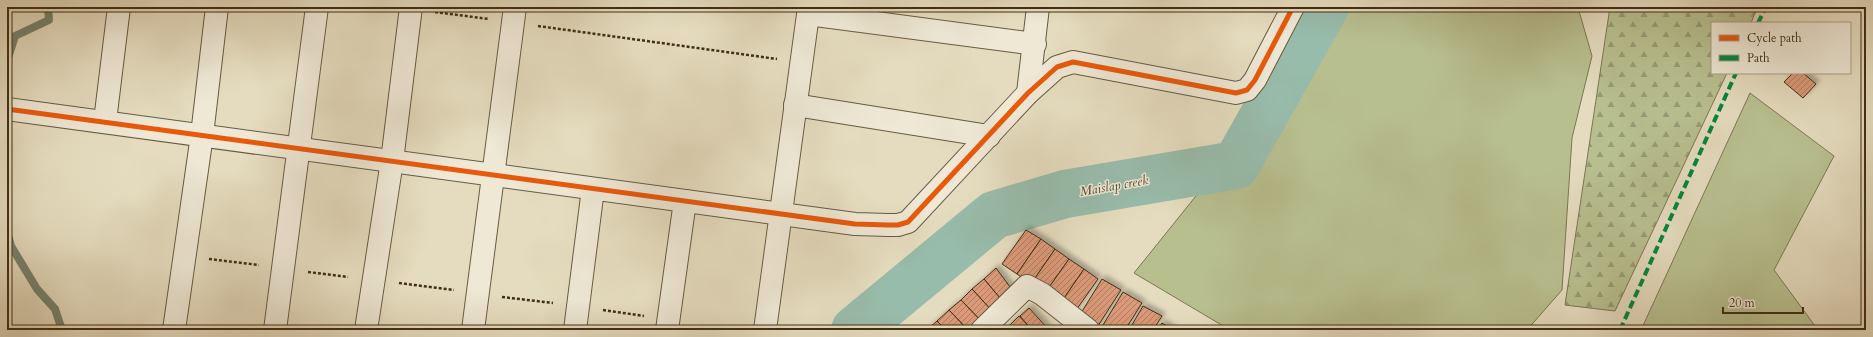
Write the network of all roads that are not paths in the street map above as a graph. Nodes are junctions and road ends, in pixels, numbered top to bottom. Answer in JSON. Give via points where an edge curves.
{"nodes":[{"id":1,"x":119,"y":7,"type":"edge"},
{"id":2,"x":217,"y":7,"type":"edge"},
{"id":3,"x":317,"y":7,"type":"edge"},
{"id":4,"x":1038,"y":7,"type":"edge"},
{"id":5,"x":1293,"y":7,"type":"edge"},
{"id":6,"x":411,"y":8,"type":"edge"},
{"id":7,"x":808,"y":10,"type":"edge"},
{"id":8,"x":514,"y":15,"type":"edge"},
{"id":9,"x":1034,"y":44,"type":"junction"},
{"id":10,"x":1028,"y":93,"type":"junction"},
{"id":11,"x":795,"y":105,"type":"junction"},
{"id":12,"x":7,"y":109,"type":"edge"},
{"id":13,"x":105,"y":121,"type":"junction"},
{"id":14,"x":202,"y":135,"type":"junction"},
{"id":15,"x":989,"y":136,"type":"junction"},
{"id":16,"x":299,"y":148,"type":"junction"},
{"id":17,"x":392,"y":161,"type":"junction"},
{"id":18,"x":493,"y":175,"type":"junction"},
{"id":19,"x":592,"y":189,"type":"junction"},
{"id":20,"x":685,"y":201,"type":"junction"},
{"id":21,"x":781,"y":214,"type":"junction"},
{"id":22,"x":667,"y":325,"type":"edge"},
{"id":23,"x":174,"y":330,"type":"edge"},
{"id":24,"x":275,"y":330,"type":"edge"},
{"id":25,"x":366,"y":330,"type":"edge"},
{"id":26,"x":473,"y":330,"type":"edge"},
{"id":27,"x":575,"y":330,"type":"edge"},
{"id":28,"x":765,"y":330,"type":"edge"},
{"id":29,"x":982,"y":330,"type":"edge"},
{"id":30,"x":1088,"y":330,"type":"edge"}],
"edges":[{"from":1,"to":13,"type":"street"},
{"from":2,"to":14,"type":"street"},
{"from":3,"to":16,"type":"street"},
{"from":4,"to":9,"type":"street"},
{"from":5,"to":10,"type":"street","via":[[1255,80],[1247,90],[1236,93],[1073,62],[1057,67]]},
{"from":6,"to":17,"type":"street"},
{"from":7,"to":9,"type":"street"},
{"from":7,"to":11,"type":"street"},
{"from":8,"to":18,"type":"street"},
{"from":9,"to":10,"type":"street"},
{"from":10,"to":15,"type":"street"},
{"from":11,"to":15,"type":"street"},
{"from":11,"to":21,"type":"street"},
{"from":12,"to":13,"type":"street"},
{"from":13,"to":14,"type":"street"},
{"from":14,"to":16,"type":"street"},
{"from":14,"to":23,"type":"street"},
{"from":15,"to":21,"type":"street","via":[[908,222],[898,225],[855,224]]},
{"from":16,"to":17,"type":"street"},
{"from":16,"to":24,"type":"street"},
{"from":17,"to":18,"type":"street"},
{"from":17,"to":25,"type":"street"},
{"from":18,"to":19,"type":"street"},
{"from":18,"to":26,"type":"street"},
{"from":19,"to":20,"type":"street"},
{"from":19,"to":27,"type":"street"},
{"from":20,"to":21,"type":"street"},
{"from":20,"to":22,"type":"street"},
{"from":21,"to":28,"type":"street"},
{"from":29,"to":30,"type":"street","via":[[1027,286],[1042,294]]}]}
